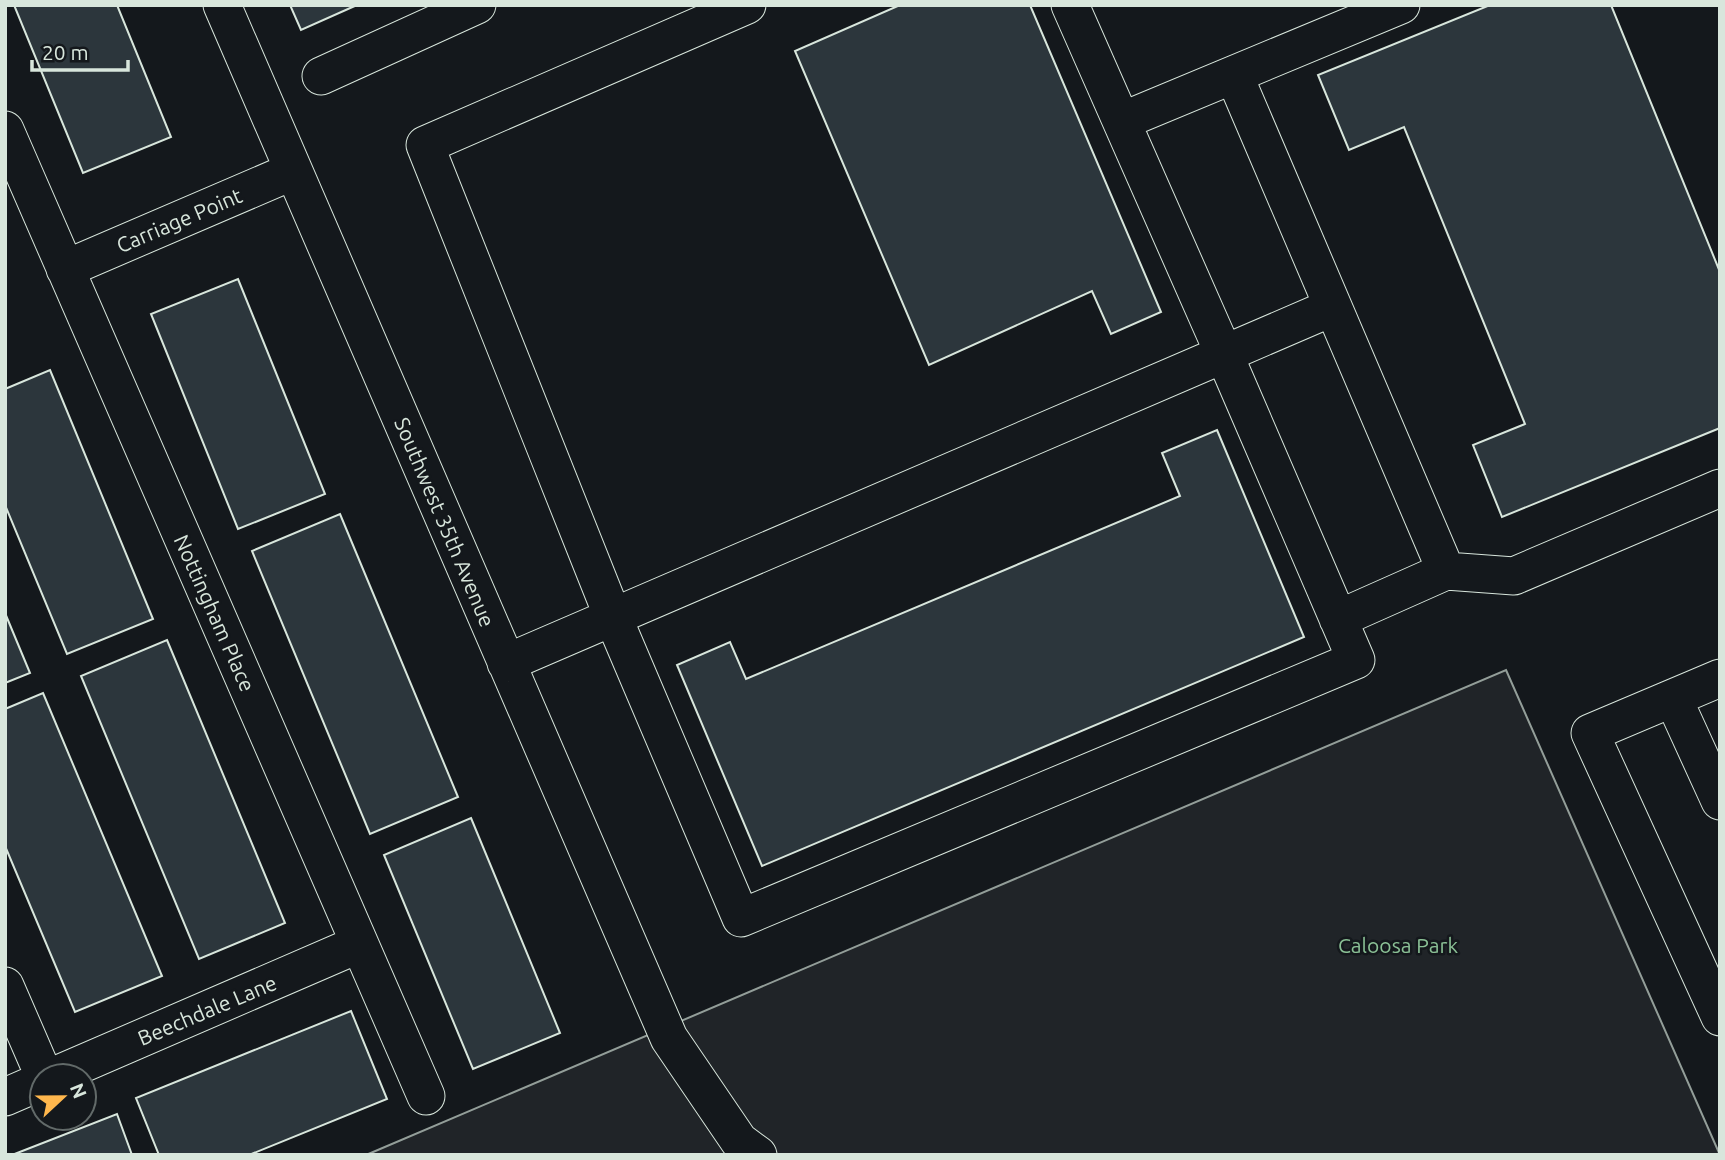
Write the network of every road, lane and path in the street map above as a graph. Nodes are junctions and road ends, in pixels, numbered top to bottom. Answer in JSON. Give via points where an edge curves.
{"nodes":[{"id":1,"x":222,"y":5,"type":"edge"},
{"id":2,"x":477,"y":5,"type":"edge"},
{"id":3,"x":747,"y":5,"type":"edge"},
{"id":4,"x":1070,"y":5,"type":"edge"},
{"id":5,"x":1401,"y":5,"type":"edge"},
{"id":6,"x":416,"y":17,"type":"edge"},
{"id":7,"x":1234,"y":75,"type":"junction"},
{"id":8,"x":321,"y":76,"type":"dead end"},
{"id":9,"x":1122,"y":121,"type":"junction"},
{"id":10,"x":5,"y":130,"type":"edge"},
{"id":11,"x":293,"y":171,"type":"junction"},
{"id":12,"x":65,"y":269,"type":"junction"},
{"id":13,"x":1333,"y":307,"type":"junction"},
{"id":14,"x":1224,"y":354,"type":"junction"},
{"id":15,"x":1720,"y":488,"type":"edge"},
{"id":16,"x":1447,"y":571,"type":"junction"},
{"id":17,"x":613,"y":617,"type":"junction"},
{"id":18,"x":1338,"y":619,"type":"junction"},
{"id":19,"x":506,"y":663,"type":"junction"},
{"id":20,"x":1720,"y":678,"type":"edge"},
{"id":21,"x":1673,"y":698,"type":"junction"},
{"id":22,"x":1720,"y":801,"type":"edge"},
{"id":23,"x":359,"y":944,"type":"junction"},
{"id":24,"x":5,"y":986,"type":"edge"},
{"id":25,"x":1720,"y":1017,"type":"edge"},
{"id":26,"x":38,"y":1062,"type":"edge"},
{"id":27,"x":86,"y":1062,"type":"edge"},
{"id":28,"x":28,"y":1087,"type":"edge"},
{"id":29,"x":426,"y":1096,"type":"dead end"},
{"id":30,"x":5,"y":1097,"type":"edge"},
{"id":31,"x":758,"y":1155,"type":"edge"}],
"edges":[{"from":1,"to":11,"type":"street","name":"Southwest 35th Avenue"},
{"from":2,"to":6,"type":"street"},
{"from":3,"to":17,"type":"street","via":[[425,145]]},
{"from":4,"to":9,"type":"street"},
{"from":5,"to":7,"type":"street"},
{"from":6,"to":8,"type":"street"},
{"from":7,"to":9,"type":"street"},
{"from":7,"to":13,"type":"street"},
{"from":9,"to":14,"type":"street"},
{"from":10,"to":12,"type":"street","name":"Nottingham Place"},
{"from":11,"to":12,"type":"street","name":"Carriage Point"},
{"from":11,"to":19,"type":"street","name":"Southwest 35th Avenue"},
{"from":12,"to":23,"type":"street","name":"Nottingham Place"},
{"from":13,"to":14,"type":"street"},
{"from":13,"to":16,"type":"street"},
{"from":14,"to":17,"type":"street"},
{"from":14,"to":18,"type":"street"},
{"from":15,"to":16,"type":"street","via":[[1514,576]]},
{"from":16,"to":18,"type":"street"},
{"from":17,"to":18,"type":"street","via":[[741,918],[1356,660]]},
{"from":17,"to":19,"type":"street"},
{"from":19,"to":31,"type":"street","name":"Southwest 35th Avenue","via":[[669,1038],[739,1141]]},
{"from":20,"to":21,"type":"street"},
{"from":21,"to":22,"type":"street"},
{"from":21,"to":25,"type":"street","via":[[1590,733]]},
{"from":23,"to":27,"type":"street","name":"Beechdale Lane"},
{"from":23,"to":29,"type":"street","name":"Nottingham Place"},
{"from":24,"to":26,"type":"street"},
{"from":28,"to":30,"type":"street"}]}
